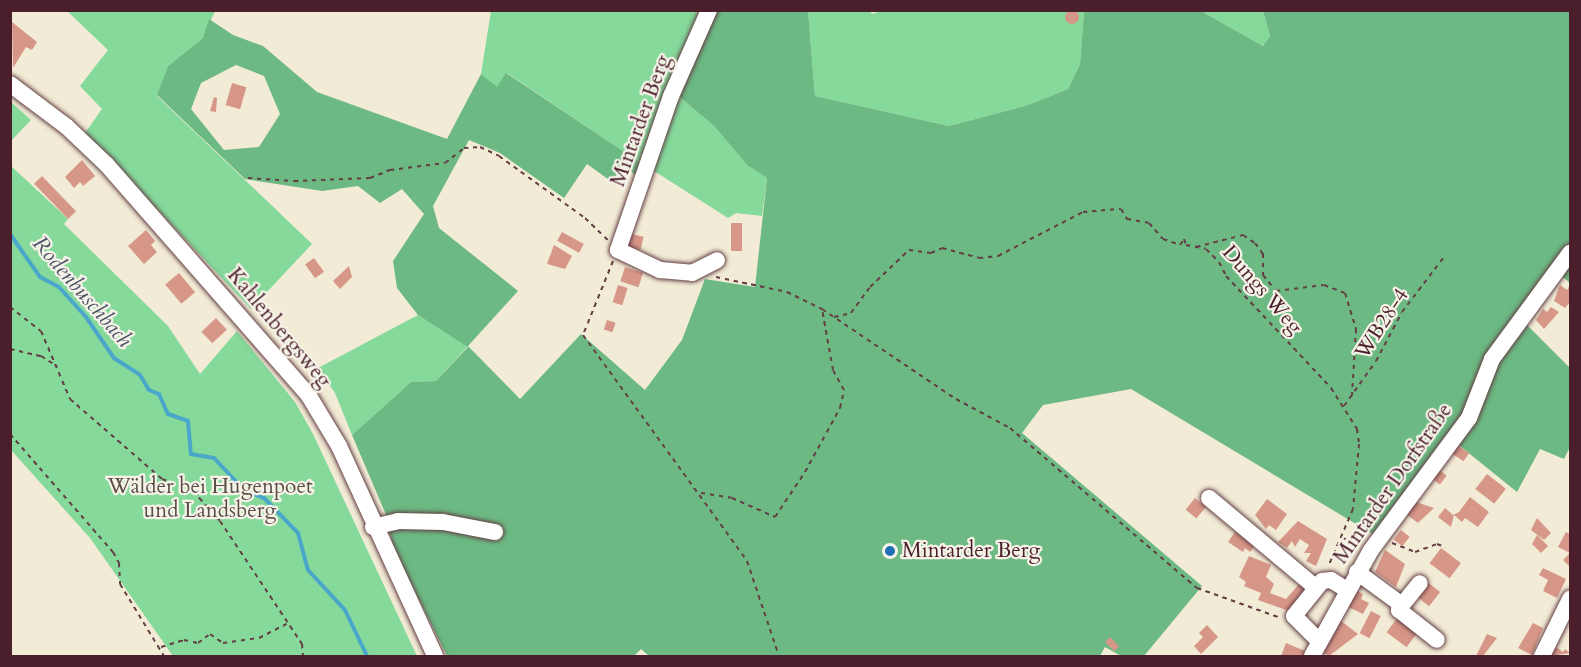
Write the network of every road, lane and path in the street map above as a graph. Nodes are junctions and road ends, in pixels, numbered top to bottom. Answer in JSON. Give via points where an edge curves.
{"nodes":[{"id":1,"x":709,"y":10,"type":"edge"},
{"id":2,"x":10,"y":84,"type":"edge"},
{"id":3,"x":248,"y":178,"type":"dead end"},
{"id":4,"x":1196,"y":247,"type":"junction"},
{"id":5,"x":618,"y":250,"type":"junction"},
{"id":6,"x":1570,"y":253,"type":"edge"},
{"id":7,"x":1444,"y":258,"type":"dead end"},
{"id":8,"x":717,"y":260,"type":"dead end"},
{"id":9,"x":692,"y":273,"type":"junction"},
{"id":10,"x":10,"y":307,"type":"edge"},
{"id":11,"x":822,"y":309,"type":"junction"},
{"id":12,"x":834,"y":317,"type":"junction"},
{"id":13,"x":10,"y":349,"type":"edge"},
{"id":14,"x":59,"y":368,"type":"junction"},
{"id":15,"x":1352,"y":395,"type":"junction"},
{"id":16,"x":1344,"y":406,"type":"junction"},
{"id":17,"x":10,"y":434,"type":"edge"},
{"id":18,"x":701,"y":493,"type":"junction"},
{"id":19,"x":1209,"y":498,"type":"dead end"},
{"id":20,"x":373,"y":527,"type":"junction"},
{"id":21,"x":495,"y":532,"type":"dead end"},
{"id":22,"x":1382,"y":535,"type":"junction"},
{"id":23,"x":1445,"y":547,"type":"dead end"},
{"id":24,"x":1357,"y":572,"type":"junction"},
{"id":25,"x":1420,"y":583,"type":"dead end"},
{"id":26,"x":1319,"y":584,"type":"junction"},
{"id":27,"x":1347,"y":590,"type":"junction"},
{"id":28,"x":1567,"y":604,"type":"edge"},
{"id":29,"x":1402,"y":605,"type":"junction"},
{"id":30,"x":1294,"y":616,"type":"junction"},
{"id":31,"x":288,"y":624,"type":"junction"},
{"id":32,"x":1437,"y":640,"type":"dead end"},
{"id":33,"x":161,"y":647,"type":"junction"},
{"id":34,"x":1315,"y":649,"type":"edge"},
{"id":35,"x":164,"y":657,"type":"edge"},
{"id":36,"x":303,"y":657,"type":"edge"},
{"id":37,"x":435,"y":657,"type":"edge"},
{"id":38,"x":779,"y":657,"type":"edge"},
{"id":39,"x":1542,"y":657,"type":"edge"}],
"edges":[{"from":1,"to":5,"type":"street","name":"Mintarder Berg","via":[[671,96]]},
{"from":2,"to":20,"type":"street","name":"Kahlenbergsweg","via":[[66,126],[107,165],[281,360],[339,446]]},
{"from":3,"to":5,"type":"path","via":[[294,182],[370,178],[390,170],[445,163],[464,148],[480,147],[499,156],[585,218]]},
{"from":4,"to":12,"type":"path","name":"Dungs Weg","via":[[1186,245],[1184,239],[1180,245],[1163,239],[1149,223],[1127,219],[1121,209],[1083,212],[1074,220],[1019,241],[998,256],[979,258],[942,248],[931,253],[909,250],[870,287],[851,312]]},
{"from":4,"to":15,"type":"path","via":[[1243,235],[1263,254],[1263,275],[1276,291],[1324,285],[1345,293],[1356,329]]},
{"from":4,"to":16,"type":"path","name":"Dungs Weg","via":[[1206,249],[1219,262],[1226,276]]},
{"from":5,"to":9,"type":"street","via":[[660,270]]},
{"from":5,"to":18,"type":"path","via":[[583,335],[677,466]]},
{"from":6,"to":22,"type":"street","name":"Mintarder Dorfstraße","via":[[1492,360],[1469,418]]},
{"from":7,"to":15,"type":"path","name":"WB28-4","via":[[1402,312],[1376,361]]},
{"from":8,"to":9,"type":"street"},
{"from":9,"to":11,"type":"path","via":[[787,292]]},
{"from":10,"to":14,"type":"path","via":[[40,332]]},
{"from":11,"to":12,"type":"path"},
{"from":11,"to":18,"type":"path","via":[[833,370],[844,390],[840,408],[805,472],[775,517],[732,498]]},
{"from":12,"to":30,"type":"path","via":[[956,399],[1010,428],[1197,588],[1286,620]]},
{"from":13,"to":14,"type":"path","via":[[41,356]]},
{"from":14,"to":31,"type":"path","via":[[70,399],[162,479],[193,491],[248,560]]},
{"from":15,"to":16,"type":"path","name":"WB28-4"},
{"from":16,"to":26,"type":"path","name":"Dungs Weg","via":[[1357,429],[1358,479],[1346,530]]},
{"from":17,"to":33,"type":"path","via":[[113,552],[119,563],[120,584]]},
{"from":18,"to":38,"type":"path","via":[[752,569]]},
{"from":19,"to":26,"type":"street","name":"Mintarder Dorfstraße"},
{"from":20,"to":21,"type":"street","via":[[398,522],[443,522]]},
{"from":20,"to":37,"type":"street","name":"Kahlenbergsweg"},
{"from":22,"to":23,"type":"path","via":[[1406,551],[1425,550],[1437,544]]},
{"from":22,"to":24,"type":"street","name":"Mintarder Dorfstraße"},
{"from":24,"to":27,"type":"street","name":"Mintarder Dorfstraße"},
{"from":24,"to":29,"type":"street"},
{"from":25,"to":29,"type":"street"},
{"from":26,"to":27,"type":"street","name":"Mintarder Dorfstraße","via":[[1331,580]]},
{"from":26,"to":30,"type":"street"},
{"from":27,"to":34,"type":"street","name":"Mintarder Dorfstraße"},
{"from":28,"to":39,"type":"street"},
{"from":29,"to":32,"type":"street","via":[[1399,610]]},
{"from":30,"to":34,"type":"street","name":"Mintarder Dorfstraße"},
{"from":31,"to":33,"type":"path","via":[[259,638],[223,643],[210,634],[198,643],[184,640]]},
{"from":31,"to":36,"type":"path","via":[[303,644]]},
{"from":33,"to":35,"type":"path"}]}
